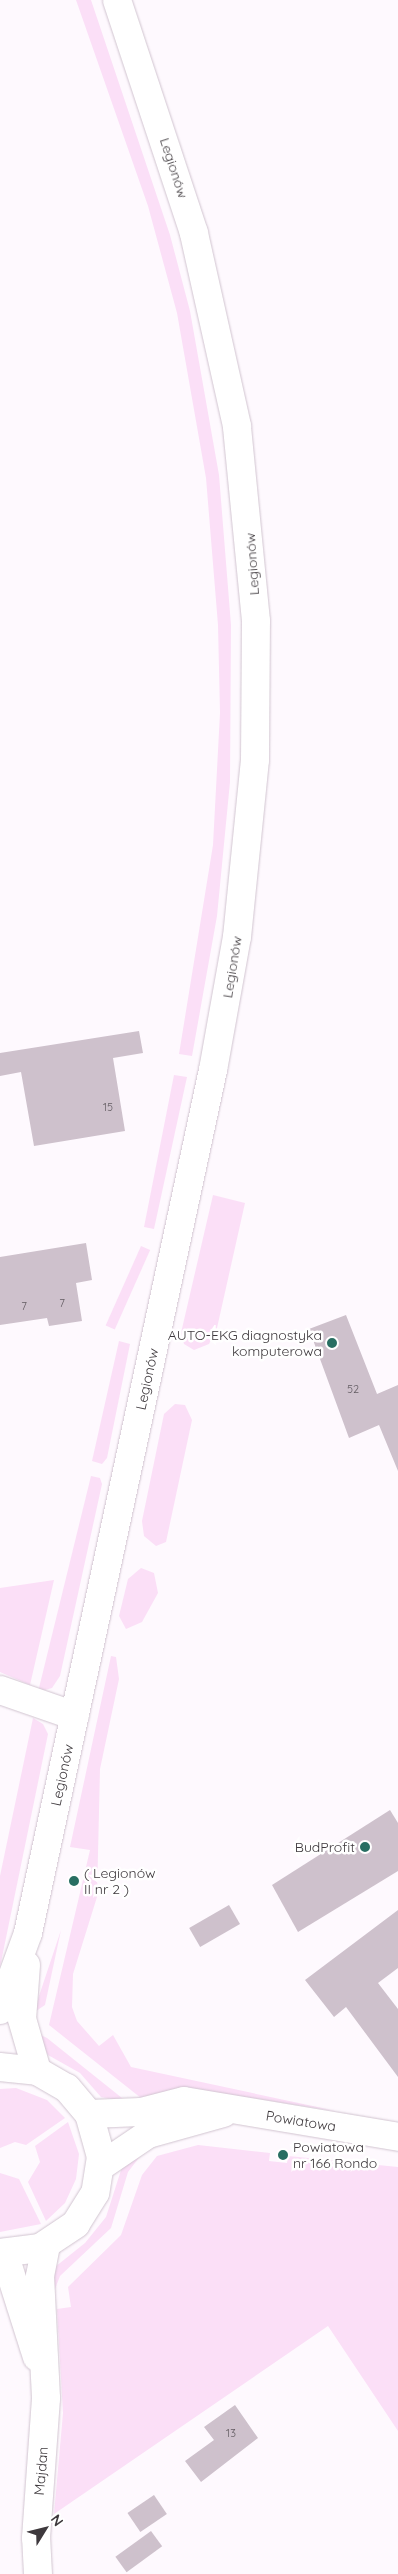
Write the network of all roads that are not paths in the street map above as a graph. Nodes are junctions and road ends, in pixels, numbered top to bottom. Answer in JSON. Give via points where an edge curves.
{"nodes":[{"id":1,"x":117,"y":0,"type":"edge"},
{"id":2,"x":0,"y":1690,"type":"edge"},
{"id":3,"x":75,"y":1716,"type":"junction"},
{"id":4,"x":28,"y":1933,"type":"junction"},
{"id":5,"x":0,"y":2010,"type":"edge"},
{"id":6,"x":0,"y":2067,"type":"edge"},
{"id":7,"x":37,"y":2071,"type":"junction"},
{"id":8,"x":234,"y":2111,"type":"junction"},
{"id":9,"x":89,"y":2114,"type":"junction"},
{"id":10,"x":398,"y":2137,"type":"edge"},
{"id":11,"x":101,"y":2166,"type":"junction"},
{"id":12,"x":46,"y":2245,"type":"junction"},
{"id":13,"x":2,"y":2253,"type":"edge"},
{"id":14,"x":42,"y":2369,"type":"junction"},
{"id":15,"x":38,"y":2574,"type":"edge"}],
"edges":[{"from":1,"to":3,"type":"main road","name":"Legionów","via":[[185,202],[224,355],[249,529],[257,688],[252,816],[232,972]]},
{"from":2,"to":3,"type":"main road"},
{"from":3,"to":4,"type":"main road","name":"Legionów"},
{"from":4,"to":5,"type":"main road","name":"Legionów"},
{"from":4,"to":7,"type":"main road","name":"Legionów","via":[[22,2019]]},
{"from":6,"to":7,"type":"main road"},
{"from":7,"to":9,"type":"main road","via":[[67,2088]]},
{"from":8,"to":9,"type":"main road","name":"Powiatowa","via":[[184,2102],[140,2112]]},
{"from":8,"to":10,"type":"main road","name":"Powiatowa"},
{"from":8,"to":11,"type":"main road","name":"Powiatowa","via":[[148,2134]]},
{"from":9,"to":11,"type":"main road","via":[[99,2139]]},
{"from":11,"to":12,"type":"main road","via":[[88,2209],[69,2230]]},
{"from":12,"to":13,"type":"main road"},
{"from":12,"to":14,"type":"main road","name":"Majdan","via":[[40,2276]]},
{"from":13,"to":14,"type":"main road","name":"Majdan"},
{"from":14,"to":15,"type":"main road","name":"Majdan","via":[[46,2398],[36,2538]]}]}
